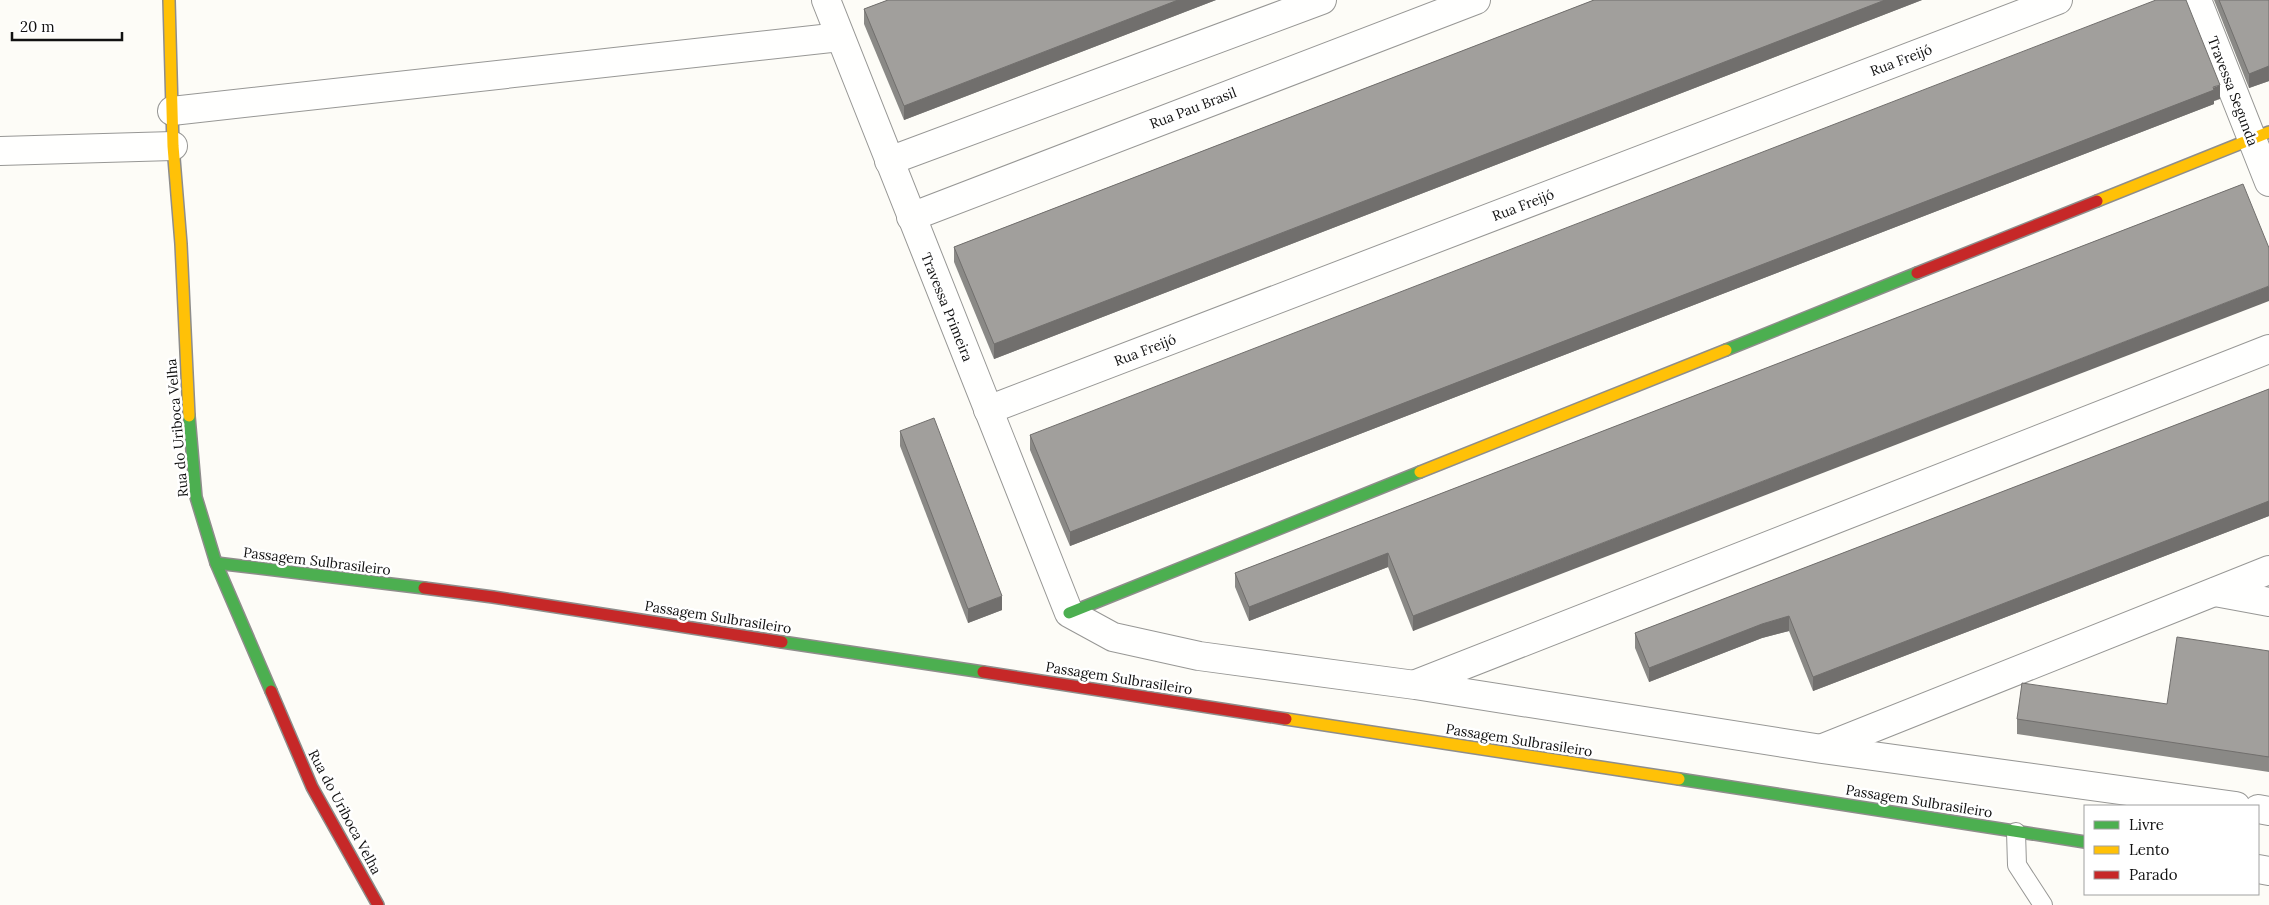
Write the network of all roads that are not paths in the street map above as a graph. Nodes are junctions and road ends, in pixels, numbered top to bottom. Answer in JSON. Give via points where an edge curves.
{"nodes":[{"id":1,"x":169,"y":0,"type":"edge"},
{"id":2,"x":826,"y":0,"type":"edge"},
{"id":3,"x":1322,"y":0,"type":"edge"},
{"id":4,"x":1476,"y":0,"type":"edge"},
{"id":5,"x":2058,"y":0,"type":"edge"},
{"id":6,"x":2197,"y":0,"type":"edge"},
{"id":7,"x":840,"y":37,"type":"junction"},
{"id":8,"x":172,"y":111,"type":"junction"},
{"id":9,"x":2261,"y":136,"type":"edge"},
{"id":10,"x":173,"y":146,"type":"junction"},
{"id":11,"x":0,"y":151,"type":"edge"},
{"id":12,"x":889,"y":161,"type":"junction"},
{"id":13,"x":2269,"y":182,"type":"edge"},
{"id":14,"x":911,"y":217,"type":"junction"},
{"id":15,"x":2269,"y":349,"type":"edge"},
{"id":16,"x":988,"y":410,"type":"junction"},
{"id":17,"x":216,"y":563,"type":"junction"},
{"id":18,"x":2269,"y":570,"type":"edge"},
{"id":19,"x":2215,"y":592,"type":"junction"},
{"id":20,"x":2269,"y":602,"type":"edge"},
{"id":21,"x":1069,"y":613,"type":"junction"},
{"id":22,"x":1415,"y":684,"type":"junction"},
{"id":23,"x":1822,"y":748,"type":"junction"},
{"id":24,"x":2229,"y":805,"type":"edge"},
{"id":25,"x":2016,"y":832,"type":"junction"},
{"id":26,"x":2084,"y":842,"type":"edge"},
{"id":27,"x":378,"y":905,"type":"edge"},
{"id":28,"x":2043,"y":905,"type":"edge"}],
"edges":[{"from":1,"to":8,"type":"street","name":"Rua do Uriboca Velha"},
{"from":2,"to":7,"type":"street","name":"Travessa Primeira"},
{"from":3,"to":12,"type":"street"},
{"from":4,"to":14,"type":"street","name":"Rua Pau Brasil"},
{"from":5,"to":16,"type":"street","name":"Rua Freijó"},
{"from":6,"to":9,"type":"street","name":"Travessa Segunda"},
{"from":7,"to":8,"type":"street"},
{"from":7,"to":12,"type":"street","name":"Travessa Primeira"},
{"from":8,"to":10,"type":"street","name":"Rua do Uriboca Velha"},
{"from":9,"to":13,"type":"street","name":"Travessa Segunda"},
{"from":9,"to":21,"type":"street"},
{"from":10,"to":11,"type":"street"},
{"from":10,"to":17,"type":"street","name":"Rua do Uriboca Velha","via":[[196,497]]},
{"from":12,"to":14,"type":"street","name":"Travessa Primeira"},
{"from":14,"to":16,"type":"street","name":"Travessa Primeira"},
{"from":15,"to":22,"type":"street"},
{"from":16,"to":21,"type":"street","name":"Travessa Primeira"},
{"from":17,"to":25,"type":"street","name":"Passagem Sulbrasileiro","via":[[493,597]]},
{"from":17,"to":27,"type":"street","name":"Rua do Uriboca Velha","via":[[312,787]]},
{"from":18,"to":19,"type":"street"},
{"from":19,"to":20,"type":"street"},
{"from":19,"to":23,"type":"street"},
{"from":21,"to":22,"type":"street","via":[[1113,637],[1199,656]]},
{"from":22,"to":23,"type":"street"},
{"from":23,"to":24,"type":"street"},
{"from":25,"to":26,"type":"street","name":"Passagem Sulbrasileiro"},
{"from":25,"to":28,"type":"lane","via":[[2017,865]]}]}
